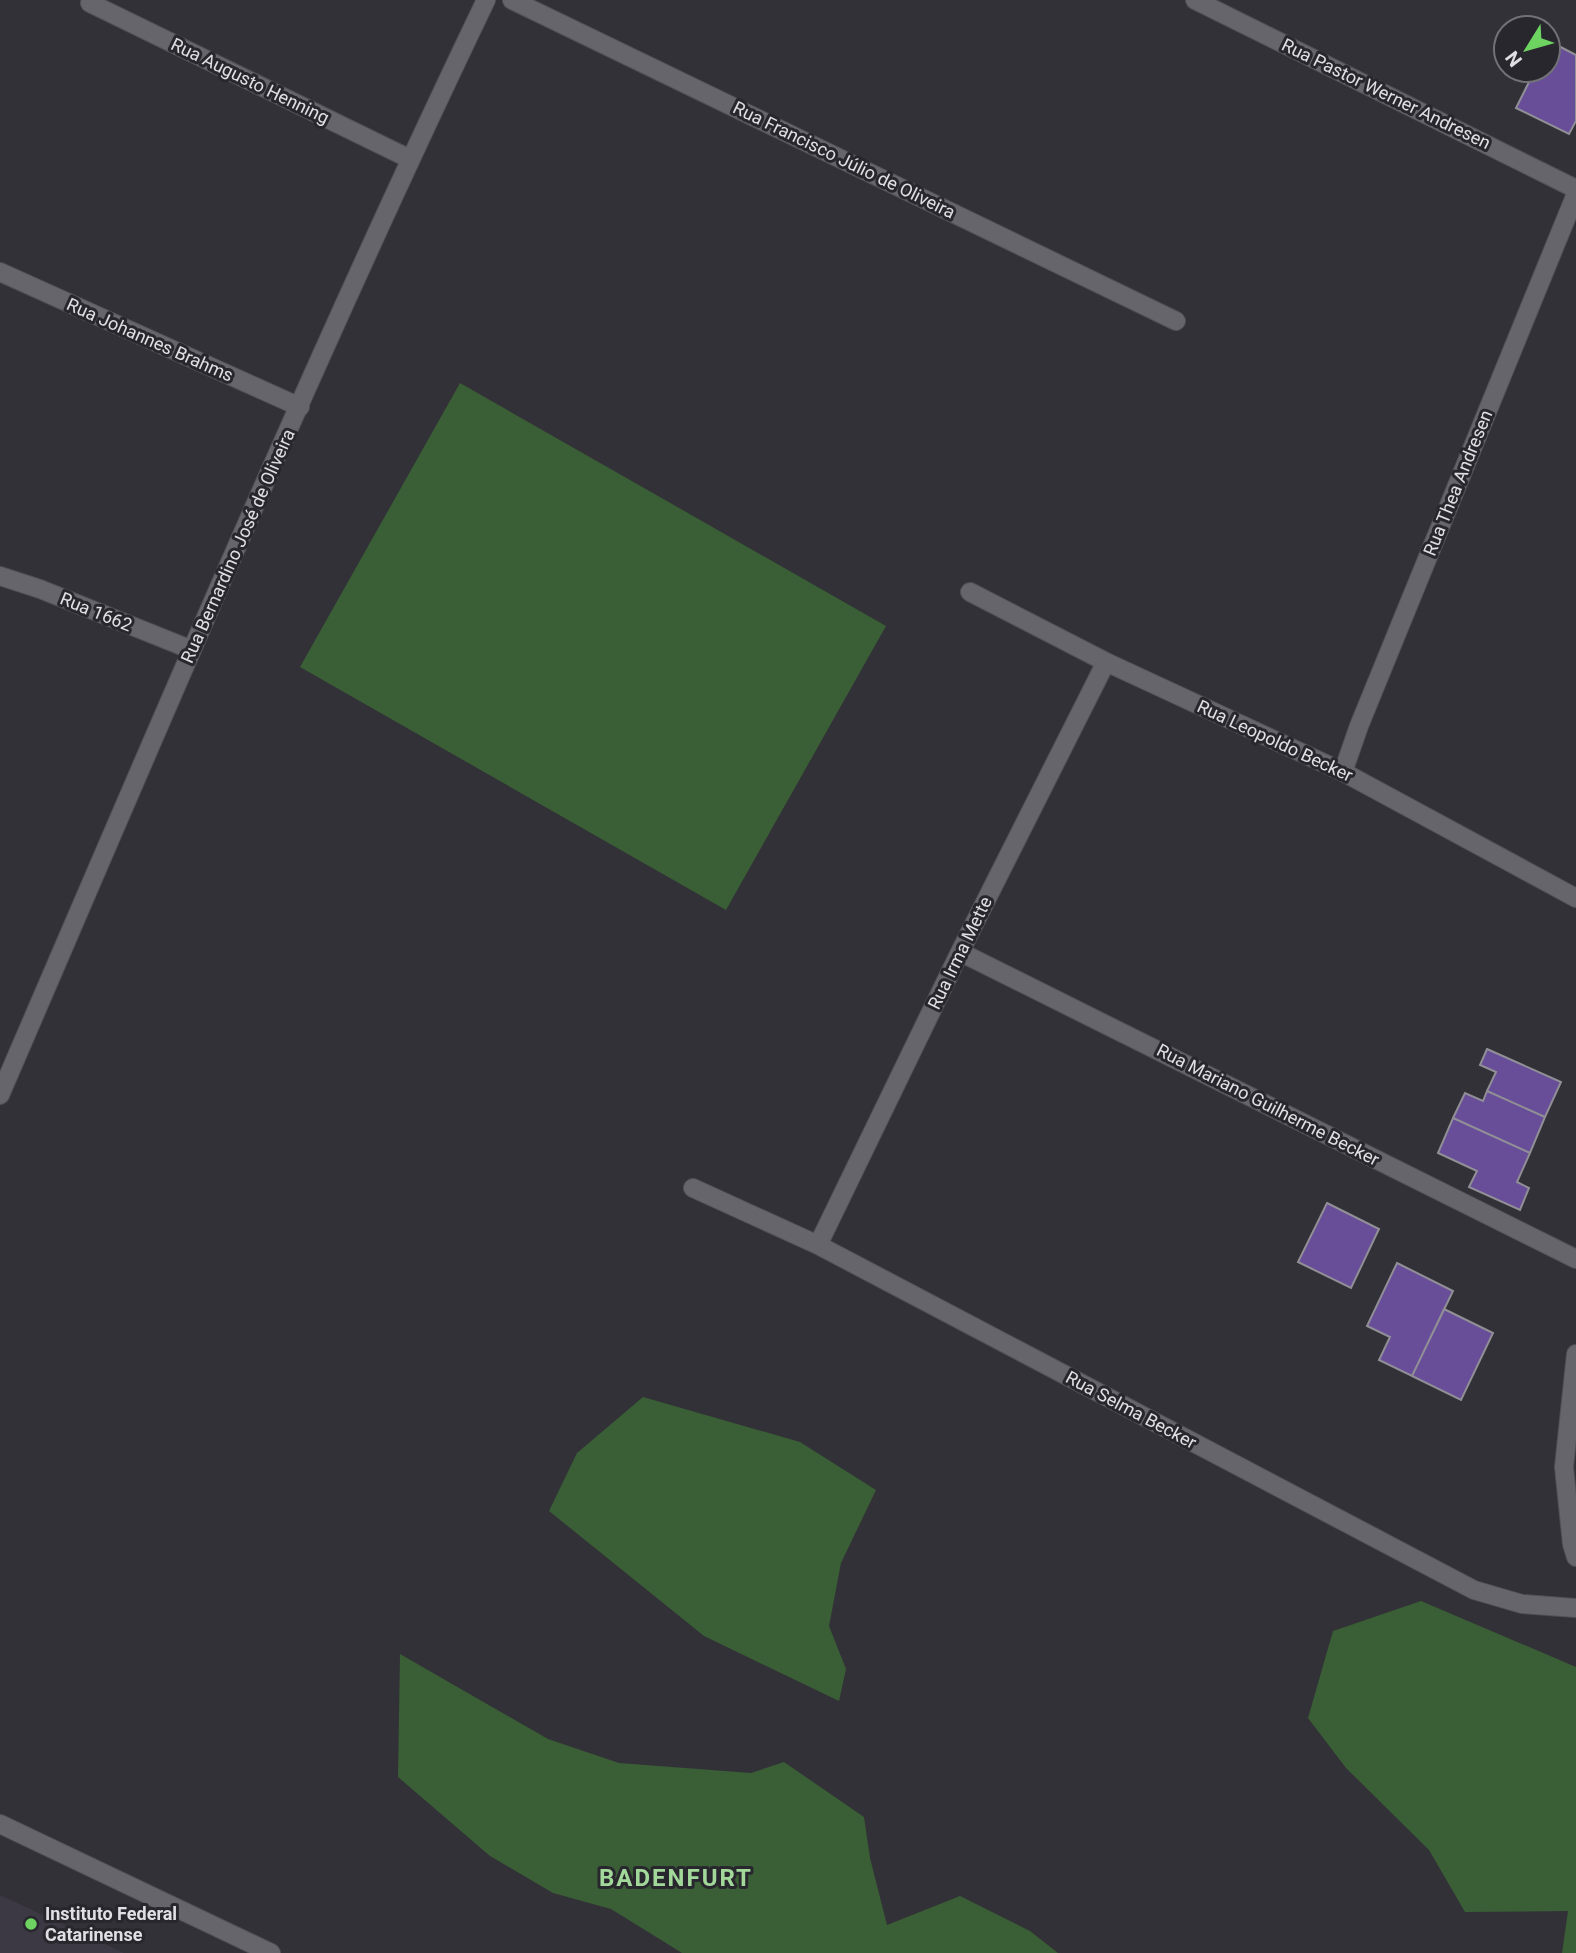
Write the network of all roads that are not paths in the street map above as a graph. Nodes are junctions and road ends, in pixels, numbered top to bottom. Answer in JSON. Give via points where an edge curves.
{"nodes":[{"id":1,"x":486,"y":0,"type":"edge"},
{"id":2,"x":512,"y":0,"type":"edge"},
{"id":3,"x":1195,"y":0,"type":"edge"},
{"id":4,"x":90,"y":3,"type":"dead end"},
{"id":5,"x":410,"y":159,"type":"junction"},
{"id":6,"x":1576,"y":189,"type":"edge"},
{"id":7,"x":1576,"y":194,"type":"edge"},
{"id":8,"x":0,"y":272,"type":"edge"},
{"id":9,"x":1176,"y":321,"type":"dead end"},
{"id":10,"x":300,"y":407,"type":"junction"},
{"id":11,"x":0,"y":576,"type":"edge"},
{"id":12,"x":970,"y":592,"type":"dead end"},
{"id":13,"x":192,"y":650,"type":"junction"},
{"id":14,"x":1106,"y":662,"type":"junction"},
{"id":15,"x":1343,"y":772,"type":"junction"},
{"id":16,"x":1576,"y":898,"type":"edge"},
{"id":17,"x":960,"y":952,"type":"junction"},
{"id":18,"x":0,"y":1095,"type":"edge"},
{"id":19,"x":693,"y":1188,"type":"dead end"},
{"id":20,"x":818,"y":1245,"type":"junction"},
{"id":21,"x":1576,"y":1259,"type":"edge"},
{"id":22,"x":1576,"y":1354,"type":"edge"},
{"id":23,"x":1576,"y":1558,"type":"edge"},
{"id":24,"x":1576,"y":1608,"type":"edge"},
{"id":25,"x":0,"y":1824,"type":"edge"},
{"id":26,"x":271,"y":1953,"type":"edge"}],
"edges":[{"from":1,"to":5,"type":"street","name":"Rua Bernardino José de Oliveira"},
{"from":2,"to":9,"type":"street","name":"Rua Francisco Júlio de Oliveira"},
{"from":3,"to":6,"type":"street","name":"Rua Pastor Werner Andresen"},
{"from":4,"to":5,"type":"street","name":"Rua Augusto Henning"},
{"from":5,"to":10,"type":"street","name":"Rua Bernardino José de Oliveira"},
{"from":7,"to":15,"type":"street","name":"Rua Thea Andresen"},
{"from":8,"to":10,"type":"street","name":"Rua Johannes Brahms"},
{"from":10,"to":13,"type":"street","name":"Rua Bernardino José de Oliveira"},
{"from":11,"to":13,"type":"street","name":"Rua 1662"},
{"from":12,"to":14,"type":"street","name":"Rua Leopoldo Becker"},
{"from":13,"to":18,"type":"street","name":"Rua Bernardino José de Oliveira"},
{"from":14,"to":15,"type":"street","name":"Rua Leopoldo Becker"},
{"from":14,"to":17,"type":"street","name":"Rua Irma Mette"},
{"from":15,"to":16,"type":"street","name":"Rua Leopoldo Becker"},
{"from":17,"to":20,"type":"street","name":"Rua Irma Mette"},
{"from":17,"to":21,"type":"street","name":"Rua Mariano Guilherme Becker"},
{"from":19,"to":20,"type":"street","name":"Rua Selma Becker"},
{"from":20,"to":24,"type":"street","name":"Rua Selma Becker","via":[[1474,1590],[1522,1604]]},
{"from":22,"to":23,"type":"street","via":[[1564,1467]]},
{"from":25,"to":26,"type":"street"}]}
